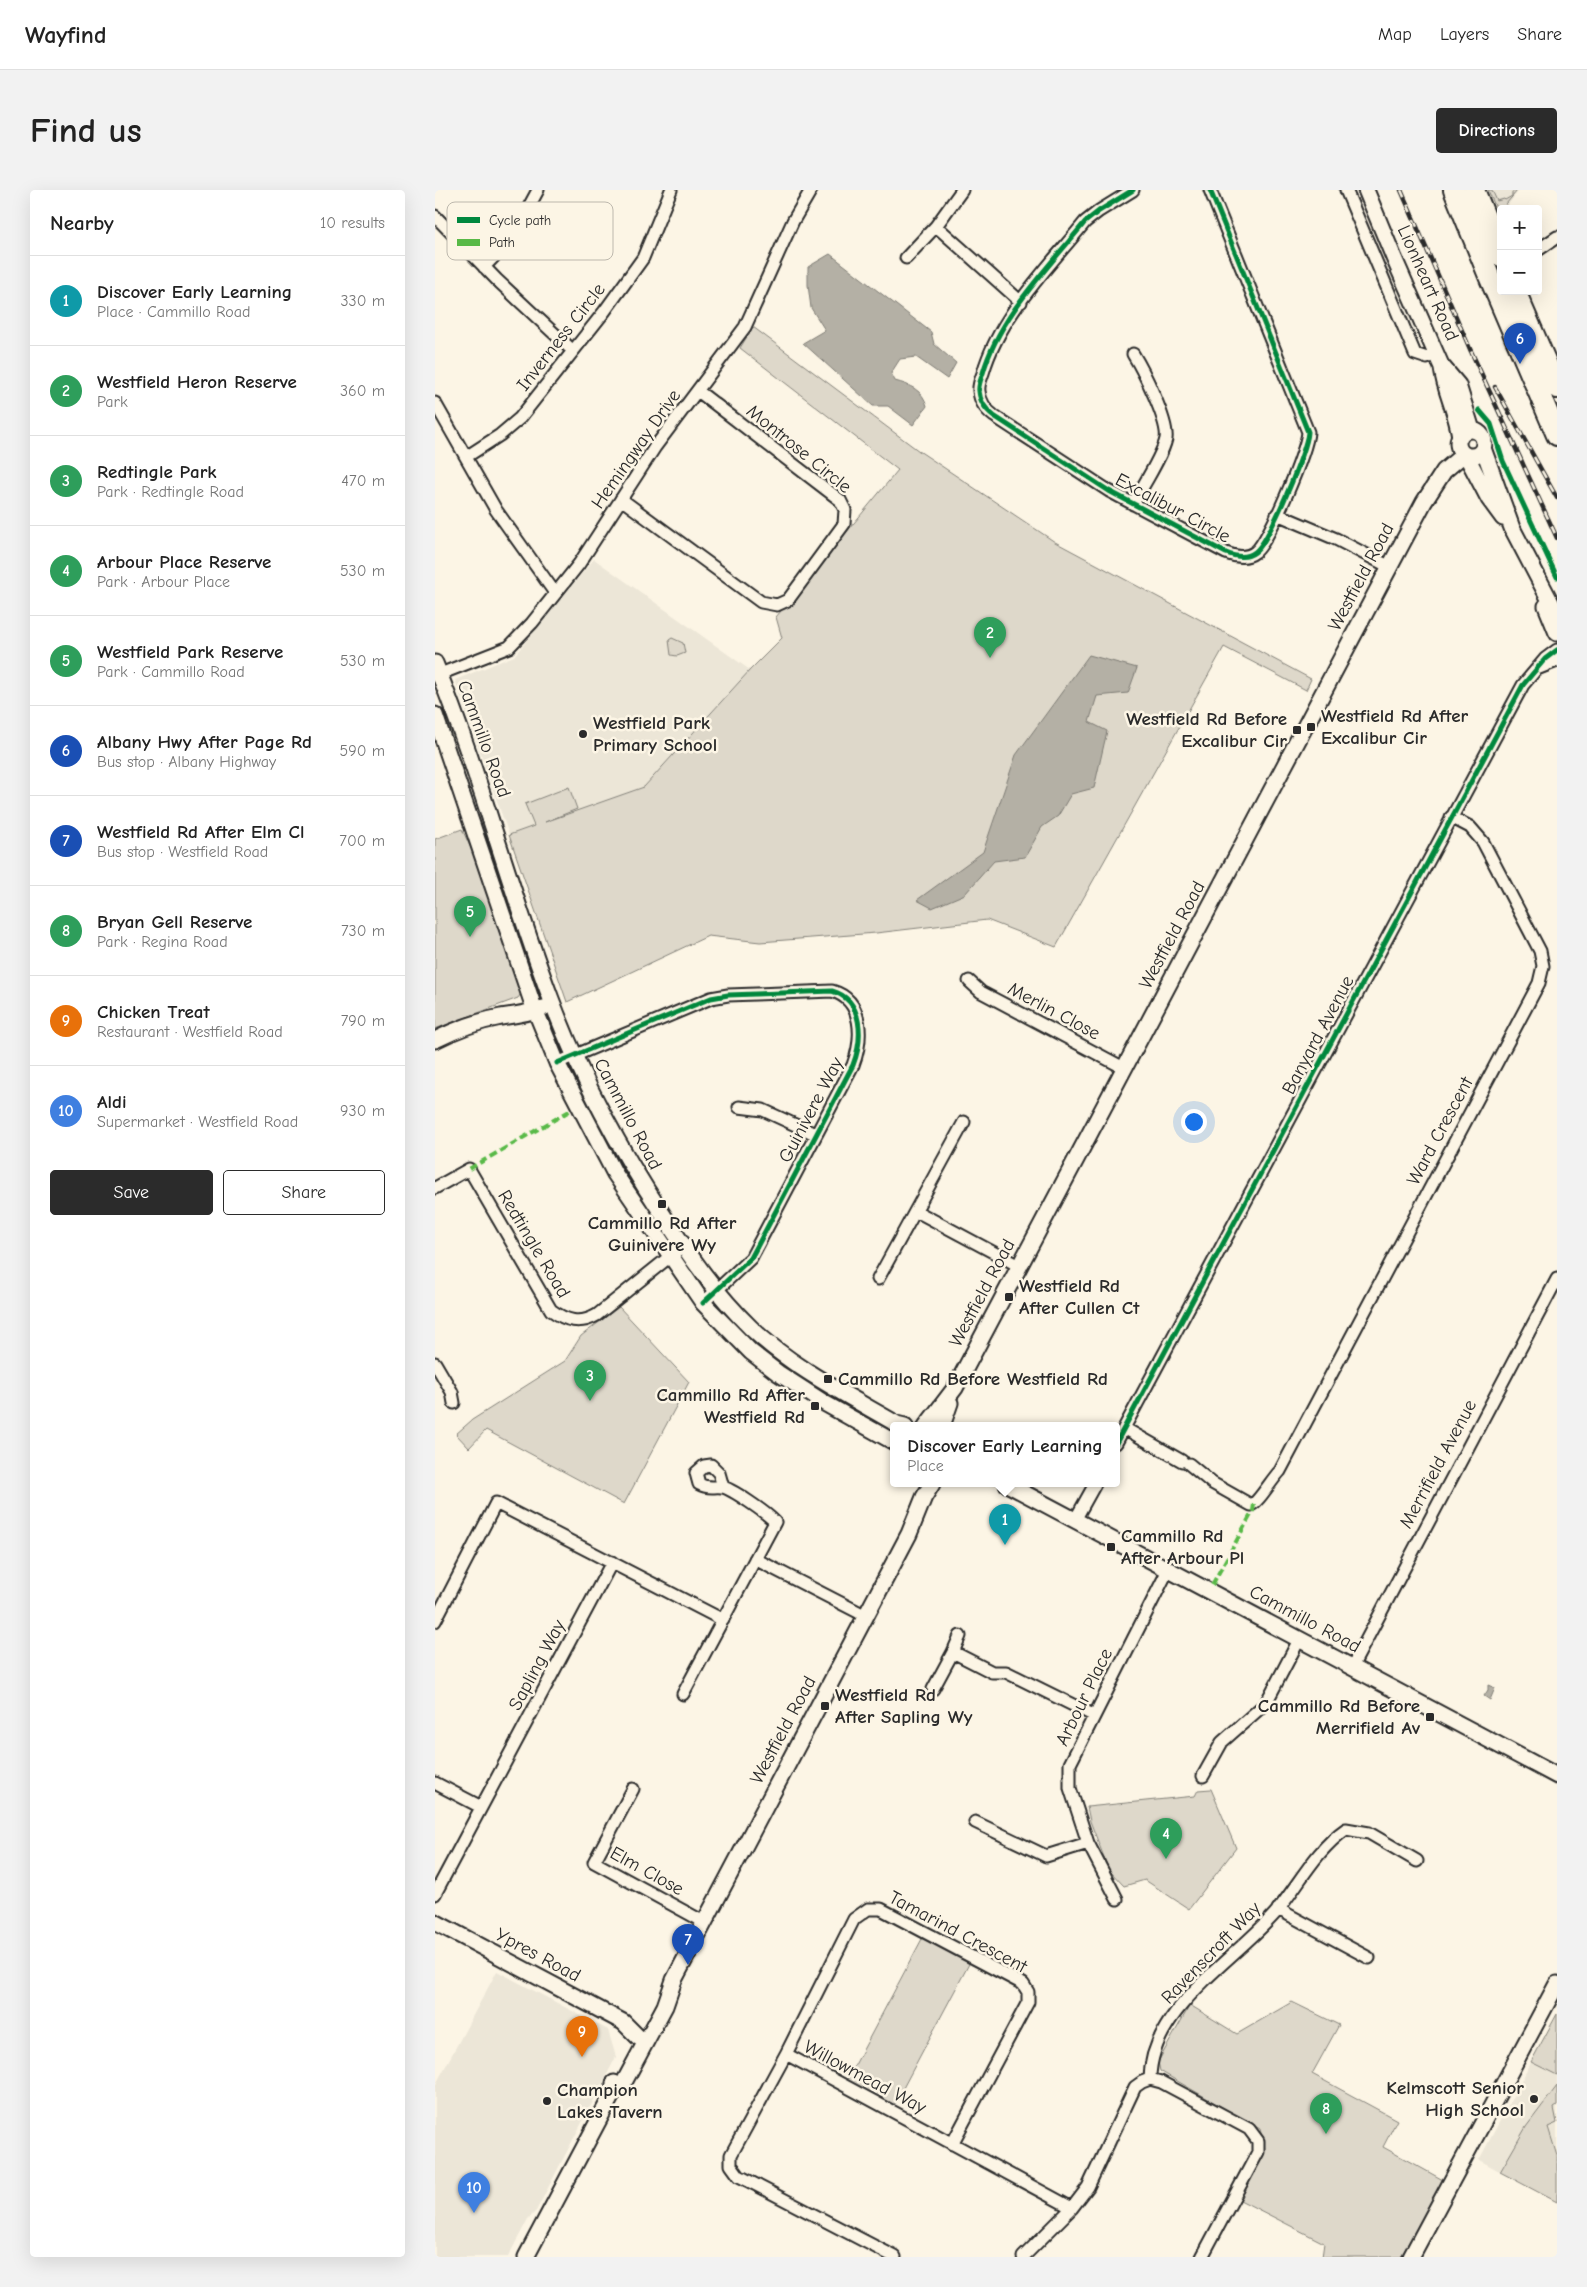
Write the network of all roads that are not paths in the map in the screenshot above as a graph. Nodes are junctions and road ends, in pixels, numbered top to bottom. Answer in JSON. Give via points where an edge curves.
{"nodes":[{"id":1,"x":538,"y":190,"type":"edge"},
{"id":2,"x":671,"y":190,"type":"edge"},
{"id":3,"x":811,"y":190,"type":"edge"},
{"id":4,"x":962,"y":190,"type":"edge"},
{"id":5,"x":1133,"y":190,"type":"edge"},
{"id":6,"x":1210,"y":190,"type":"edge"},
{"id":7,"x":1346,"y":190,"type":"edge"},
{"id":8,"x":1366,"y":190,"type":"edge"},
{"id":9,"x":1455,"y":190,"type":"edge"},
{"id":10,"x":1474,"y":190,"type":"edge"},
{"id":11,"x":532,"y":202,"type":"edge"},
{"id":12,"x":435,"y":216,"type":"edge"},
{"id":13,"x":936,"y":226,"type":"junction"},
{"id":14,"x":447,"y":228,"type":"edge"},
{"id":15,"x":1557,"y":237,"type":"edge"},
{"id":16,"x":1542,"y":247,"type":"edge"},
{"id":17,"x":1499,"y":250,"type":"edge"},
{"id":18,"x":906,"y":258,"type":"dead end"},
{"id":19,"x":477,"y":260,"type":"edge"},
{"id":20,"x":491,"y":260,"type":"edge"},
{"id":21,"x":484,"y":267,"type":"junction"},
{"id":22,"x":1495,"y":274,"type":"edge"},
{"id":23,"x":1517,"y":295,"type":"edge"},
{"id":24,"x":1021,"y":302,"type":"junction"},
{"id":25,"x":573,"y":352,"type":"junction"},
{"id":26,"x":1133,"y":354,"type":"dead end"},
{"id":27,"x":1439,"y":359,"type":"junction"},
{"id":28,"x":1557,"y":388,"type":"edge"},
{"id":29,"x":698,"y":392,"type":"junction"},
{"id":30,"x":435,"y":403,"type":"edge"},
{"id":31,"x":1557,"y":435,"type":"edge"},
{"id":32,"x":1464,"y":444,"type":"junction"},
{"id":33,"x":466,"y":457,"type":"junction"},
{"id":34,"x":621,"y":500,"type":"junction"},
{"id":35,"x":1133,"y":504,"type":"junction"},
{"id":36,"x":1277,"y":514,"type":"junction"},
{"id":37,"x":1512,"y":528,"type":"junction"},
{"id":38,"x":1390,"y":567,"type":"junction"},
{"id":39,"x":1536,"y":576,"type":"junction"},
{"id":40,"x":555,"y":593,"type":"junction"},
{"id":41,"x":1557,"y":614,"type":"edge"},
{"id":42,"x":1557,"y":633,"type":"edge"},
{"id":43,"x":1557,"y":650,"type":"edge"},
{"id":44,"x":1557,"y":661,"type":"edge"},
{"id":45,"x":1536,"y":670,"type":"junction"},
{"id":46,"x":437,"y":671,"type":"edge"},
{"id":47,"x":435,"y":715,"type":"edge"},
{"id":48,"x":1451,"y":817,"type":"junction"},
{"id":49,"x":969,"y":981,"type":"dead end"},
{"id":50,"x":552,"y":1000,"type":"junction"},
{"id":51,"x":534,"y":1006,"type":"junction"},
{"id":52,"x":435,"y":1040,"type":"edge"},
{"id":53,"x":575,"y":1056,"type":"junction"},
{"id":54,"x":557,"y":1064,"type":"junction"},
{"id":55,"x":1124,"y":1068,"type":"junction"},
{"id":56,"x":739,"y":1107,"type":"dead end"},
{"id":57,"x":963,"y":1122,"type":"dead end"},
{"id":58,"x":815,"y":1134,"type":"junction"},
{"id":59,"x":435,"y":1188,"type":"edge"},
{"id":60,"x":916,"y":1211,"type":"junction"},
{"id":61,"x":683,"y":1246,"type":"junction"},
{"id":62,"x":670,"y":1256,"type":"junction"},
{"id":63,"x":1019,"y":1266,"type":"junction"},
{"id":64,"x":878,"y":1279,"type":"dead end"},
{"id":65,"x":1557,"y":1279,"type":"edge"},
{"id":66,"x":717,"y":1291,"type":"junction"},
{"id":67,"x":703,"y":1303,"type":"junction"},
{"id":68,"x":435,"y":1363,"type":"edge"},
{"id":69,"x":955,"y":1388,"type":"junction"},
{"id":70,"x":454,"y":1403,"type":"dead end"},
{"id":71,"x":894,"y":1422,"type":"edge"},
{"id":72,"x":930,"y":1422,"type":"edge"},
{"id":73,"x":943,"y":1422,"type":"edge"},
{"id":74,"x":1125,"y":1428,"type":"junction"},
{"id":75,"x":1120,"y":1436,"type":"edge"},
{"id":76,"x":890,"y":1440,"type":"edge"},
{"id":77,"x":723,"y":1487,"type":"dead end"},
{"id":78,"x":1013,"y":1487,"type":"edge"},
{"id":79,"x":1093,"y":1487,"type":"edge"},
{"id":80,"x":925,"y":1488,"type":"edge"},
{"id":81,"x":1075,"y":1520,"type":"junction"},
{"id":82,"x":755,"y":1559,"type":"junction"},
{"id":83,"x":612,"y":1562,"type":"junction"},
{"id":84,"x":1168,"y":1570,"type":"junction"},
{"id":85,"x":866,"y":1616,"type":"junction"},
{"id":86,"x":723,"y":1620,"type":"junction"},
{"id":87,"x":435,"y":1621,"type":"edge"},
{"id":88,"x":961,"y":1636,"type":"dead end"},
{"id":89,"x":1299,"y":1638,"type":"junction"},
{"id":90,"x":953,"y":1652,"type":"junction"},
{"id":91,"x":1352,"y":1667,"type":"junction"},
{"id":92,"x":933,"y":1689,"type":"dead end"},
{"id":93,"x":683,"y":1694,"type":"dead end"},
{"id":94,"x":1093,"y":1715,"type":"junction"},
{"id":95,"x":1203,"y":1776,"type":"dead end"},
{"id":96,"x":1557,"y":1776,"type":"edge"},
{"id":97,"x":435,"y":1782,"type":"edge"},
{"id":98,"x":633,"y":1789,"type":"dead end"},
{"id":99,"x":481,"y":1807,"type":"junction"},
{"id":100,"x":975,"y":1822,"type":"dead end"},
{"id":101,"x":1089,"y":1843,"type":"junction"},
{"id":102,"x":1417,"y":1861,"type":"dead end"},
{"id":103,"x":435,"y":1894,"type":"edge"},
{"id":104,"x":1117,"y":1899,"type":"dead end"},
{"id":105,"x":1278,"y":1909,"type":"junction"},
{"id":106,"x":435,"y":1922,"type":"edge"},
{"id":107,"x":704,"y":1922,"type":"junction"},
{"id":108,"x":1369,"y":1958,"type":"dead end"},
{"id":109,"x":1557,"y":1984,"type":"edge"},
{"id":110,"x":645,"y":2033,"type":"junction"},
{"id":111,"x":786,"y":2054,"type":"junction"},
{"id":112,"x":1151,"y":2079,"type":"junction"},
{"id":113,"x":952,"y":2144,"type":"junction"},
{"id":114,"x":1072,"y":2208,"type":"junction"},
{"id":115,"x":1208,"y":2255,"type":"edge"},
{"id":116,"x":526,"y":2257,"type":"edge"},
{"id":117,"x":895,"y":2257,"type":"edge"},
{"id":118,"x":1023,"y":2257,"type":"edge"},
{"id":119,"x":1411,"y":2257,"type":"edge"}],
"edges":[{"from":1,"to":11,"type":"street"},
{"from":2,"to":25,"type":"street","name":"Inverness Circle","via":[[643,258]]},
{"from":3,"to":29,"type":"street","name":"Hemingway Drive","via":[[793,221],[745,327]]},
{"from":4,"to":13,"type":"street"},
{"from":5,"to":24,"type":"street","name":"Excalibur Circle","via":[[1111,196],[1085,222]]},
{"from":6,"to":36,"type":"street","name":"Excalibur Circle","via":[[1307,429],[1305,447]]},
{"from":7,"to":27,"type":"street","via":[[1415,354]]},
{"from":8,"to":27,"type":"main road","name":"Lionheart Road"},
{"from":9,"to":22,"type":"highway"},
{"from":10,"to":17,"type":"highway"},
{"from":12,"to":14,"type":"street"},
{"from":13,"to":18,"type":"street"},
{"from":13,"to":24,"type":"street"},
{"from":15,"to":16,"type":"street"},
{"from":19,"to":21,"type":"street"},
{"from":20,"to":21,"type":"street"},
{"from":21,"to":25,"type":"street"},
{"from":22,"to":31,"type":"highway"},
{"from":23,"to":28,"type":"highway"},
{"from":24,"to":35,"type":"street","name":"Excalibur Circle","via":[[1002,328],[987,358],[979,389],[982,403],[995,416]]},
{"from":25,"to":33,"type":"street","name":"Inverness Circle","via":[[513,425]]},
{"from":26,"to":35,"type":"street","via":[[1142,367],[1166,435],[1163,448]]},
{"from":27,"to":32,"type":"main road","name":"Lionheart Road"},
{"from":29,"to":34,"type":"street","name":"Hemingway Drive","via":[[655,447]]},
{"from":29,"to":34,"type":"street","name":"Montrose Circle","via":[[840,500],[845,510],[844,524],[787,600],[771,606],[761,602]]},
{"from":30,"to":33,"type":"street"},
{"from":32,"to":37,"type":"main road","name":"Lionheart Road","via":[[1492,505]]},
{"from":32,"to":37,"type":"main road","name":"Westfield Road","via":[[1476,455],[1483,448]]},
{"from":32,"to":38,"type":"main road","name":"Westfield Road","via":[[1424,502]]},
{"from":33,"to":40,"type":"street","via":[[496,510]]},
{"from":34,"to":40,"type":"street","name":"Hemingway Drive","via":[[579,564]]},
{"from":35,"to":36,"type":"street","name":"Excalibur Circle","via":[[1236,556],[1249,556],[1259,549]]},
{"from":36,"to":38,"type":"street"},
{"from":37,"to":39,"type":"main road"},
{"from":38,"to":55,"type":"main road","name":"Westfield Road"},
{"from":39,"to":41,"type":"main road"},
{"from":39,"to":42,"type":"main road"},
{"from":40,"to":46,"type":"street","name":"Hemingway Drive","via":[[509,647]]},
{"from":43,"to":45,"type":"street","name":"Banyard Avenue"},
{"from":44,"to":45,"type":"street","name":"Banyard Avenue"},
{"from":45,"to":48,"type":"street","name":"Banyard Avenue","via":[[1523,685]]},
{"from":46,"to":50,"type":"main road","name":"Cammillo Road","via":[[462,731]]},
{"from":47,"to":51,"type":"main road","name":"Cammillo Road"},
{"from":48,"to":74,"type":"street","name":"Banyard Avenue"},
{"from":48,"to":74,"type":"street","name":"Ward Crescent","via":[[1470,828],[1483,842],[1540,951],[1543,966],[1539,983],[1280,1471],[1268,1483],[1258,1501],[1251,1505]]},
{"from":49,"to":55,"type":"street","name":"Merlin Close","via":[[981,992]]},
{"from":50,"to":51,"type":"main road"},
{"from":50,"to":53,"type":"main road","name":"Cammillo Road"},
{"from":51,"to":52,"type":"main road"},
{"from":51,"to":54,"type":"main road","name":"Cammillo Road"},
{"from":53,"to":54,"type":"street","name":"Guinivere Way"},
{"from":53,"to":58,"type":"street","name":"Guinivere Way","via":[[719,996],[839,993],[851,1001],[856,1012],[858,1048],[853,1065]]},
{"from":53,"to":61,"type":"main road","name":"Cammillo Road","via":[[609,1128]]},
{"from":54,"to":62,"type":"main road","name":"Cammillo Road","via":[[615,1174]]},
{"from":55,"to":63,"type":"main road","name":"Westfield Road"},
{"from":56,"to":58,"type":"street","via":[[763,1110]]},
{"from":57,"to":60,"type":"street"},
{"from":58,"to":66,"type":"street","name":"Guinivere Way","via":[[751,1258]]},
{"from":59,"to":62,"type":"street","name":"Redtingle Road","via":[[469,1169],[551,1310],[563,1319],[592,1318]]},
{"from":60,"to":63,"type":"street"},
{"from":60,"to":64,"type":"street"},
{"from":61,"to":62,"type":"street","name":"Redtingle Road"},
{"from":61,"to":66,"type":"main road","name":"Cammillo Road"},
{"from":62,"to":67,"type":"main road","name":"Cammillo Road"},
{"from":63,"to":69,"type":"main road","name":"Westfield Road"},
{"from":65,"to":91,"type":"street","name":"Merrifield Avenue"},
{"from":66,"to":67,"type":"street","name":"Guinivere Way"},
{"from":66,"to":71,"type":"main road","name":"Cammillo Road","via":[[751,1328],[776,1349],[814,1376]]},
{"from":67,"to":76,"type":"main road","name":"Cammillo Road","via":[[763,1363]]},
{"from":68,"to":70,"type":"street","via":[[452,1392]]},
{"from":69,"to":72,"type":"main road","name":"Westfield Road"},
{"from":69,"to":73,"type":"main road","name":"Westfield Road"},
{"from":74,"to":75,"type":"street","name":"Banyard Avenue"},
{"from":77,"to":82,"type":"street","via":[[775,1522]]},
{"from":78,"to":81,"type":"main road","name":"Cammillo Road"},
{"from":79,"to":81,"type":"street"},
{"from":80,"to":85,"type":"main road","name":"Westfield Road","via":[[909,1534]]},
{"from":81,"to":84,"type":"main road","name":"Cammillo Road"},
{"from":82,"to":85,"type":"street"},
{"from":82,"to":86,"type":"street"},
{"from":83,"to":86,"type":"street"},
{"from":83,"to":87,"type":"street","via":[[497,1503]]},
{"from":83,"to":99,"type":"street","name":"Sapling Way"},
{"from":84,"to":89,"type":"main road","name":"Cammillo Road"},
{"from":84,"to":94,"type":"street","name":"Arbour Place"},
{"from":85,"to":107,"type":"main road","name":"Westfield Road"},
{"from":86,"to":93,"type":"street"},
{"from":88,"to":90,"type":"street"},
{"from":89,"to":91,"type":"main road","name":"Cammillo Road"},
{"from":89,"to":95,"type":"street","via":[[1266,1703],[1221,1742]]},
{"from":90,"to":92,"type":"street"},
{"from":90,"to":94,"type":"street","via":[[992,1672],[1006,1672]]},
{"from":91,"to":96,"type":"main road","name":"Cammillo Road"},
{"from":94,"to":101,"type":"street","name":"Arbour Place","via":[[1070,1764],[1070,1788]]},
{"from":97,"to":99,"type":"street"},
{"from":98,"to":107,"type":"street","name":"Elm Close","via":[[595,1862]]},
{"from":99,"to":103,"type":"street","name":"Sapling Way"},
{"from":100,"to":101,"type":"street","via":[[1045,1856]]},
{"from":101,"to":104,"type":"street","name":"Arbour Place"},
{"from":102,"to":105,"type":"street","name":"Ravenscroft Way","via":[[1369,1833],[1347,1829],[1330,1840]]},
{"from":105,"to":108,"type":"street"},
{"from":105,"to":112,"type":"street","name":"Ravenscroft Way","via":[[1179,2007],[1153,2054]]},
{"from":106,"to":110,"type":"main road","name":"Ypres Road"},
{"from":107,"to":110,"type":"main road","name":"Westfield Road","via":[[674,1980],[665,2006]]},
{"from":109,"to":119,"type":"main road"},
{"from":110,"to":116,"type":"main road","name":"Westfield Road","via":[[622,2086],[613,2092]]},
{"from":111,"to":113,"type":"street","name":"Willowmead Way"},
{"from":111,"to":113,"type":"street","name":"Tamarind Crescent","via":[[854,1919],[860,1913],[881,1909],[949,1943],[1023,1984],[1028,1992],[1028,2002]]},
{"from":111,"to":117,"type":"street","name":"Willowmead Way","via":[[731,2155],[733,2168],[739,2176]]},
{"from":112,"to":114,"type":"street","via":[[1135,2087],[1091,2180]]},
{"from":112,"to":115,"type":"street","via":[[1249,2129],[1258,2140],[1258,2152]]},
{"from":113,"to":114,"type":"street","name":"Willowmead Way"},
{"from":114,"to":118,"type":"street"}]}
